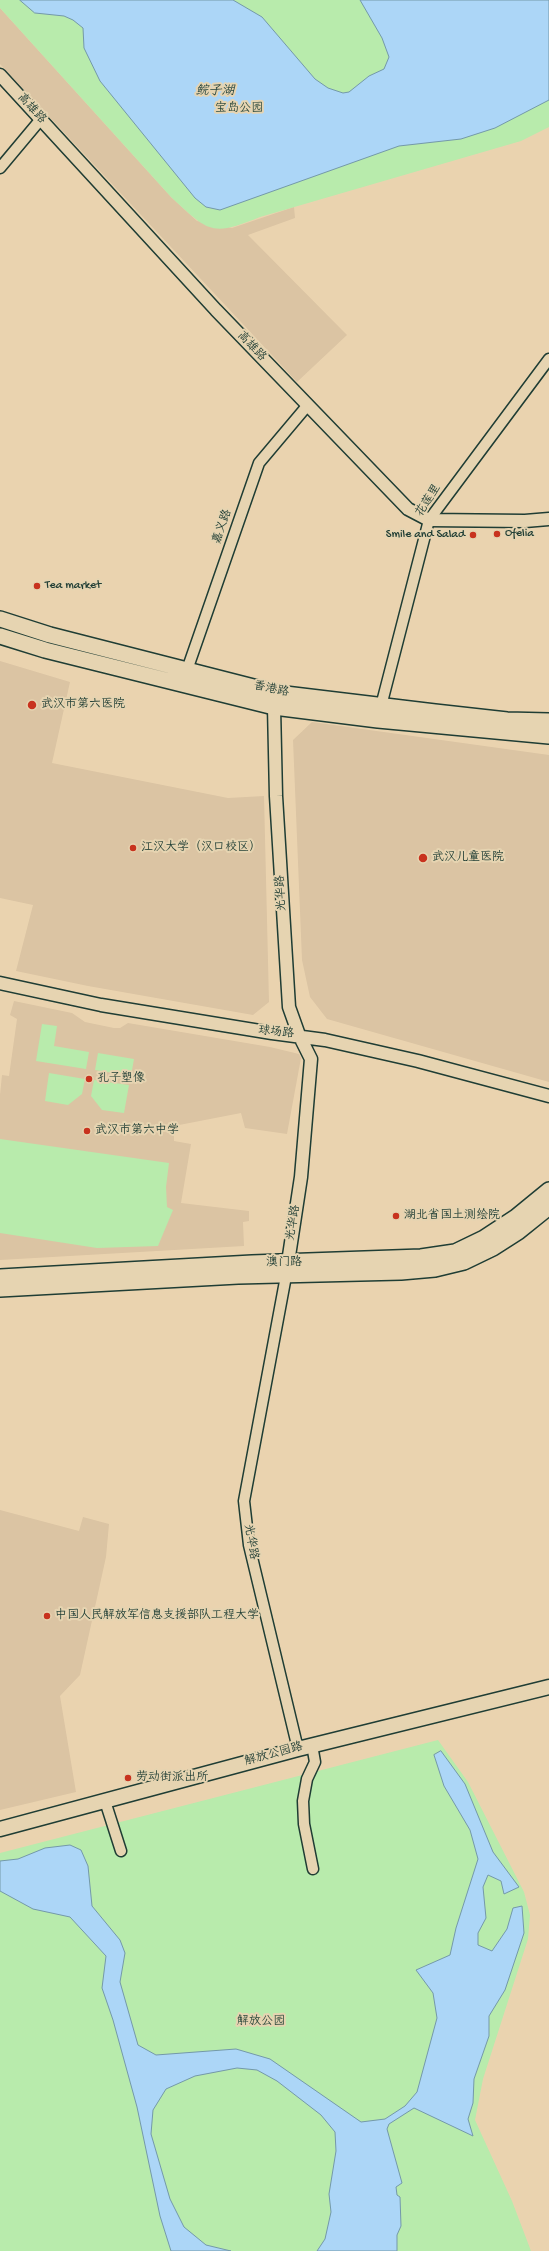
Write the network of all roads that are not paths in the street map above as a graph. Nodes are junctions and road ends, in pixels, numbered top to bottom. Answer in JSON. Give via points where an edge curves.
{"nodes":[{"id":1,"x":0,"y":75,"type":"edge"},
{"id":2,"x":40,"y":119,"type":"junction"},
{"id":3,"x":0,"y":168,"type":"edge"},
{"id":4,"x":549,"y":359,"type":"edge"},
{"id":5,"x":307,"y":406,"type":"junction"},
{"id":6,"x":549,"y":519,"type":"edge"},
{"id":7,"x":429,"y":520,"type":"junction"},
{"id":8,"x":0,"y":619,"type":"edge"},
{"id":9,"x":0,"y":636,"type":"edge"},
{"id":10,"x":187,"y":670,"type":"junction"},
{"id":11,"x":276,"y":700,"type":"junction"},
{"id":12,"x":381,"y":706,"type":"junction"},
{"id":13,"x":549,"y":721,"type":"edge"},
{"id":14,"x":549,"y":736,"type":"edge"},
{"id":15,"x":0,"y":983,"type":"edge"},
{"id":16,"x":299,"y":1035,"type":"junction"},
{"id":17,"x":549,"y":1096,"type":"edge"},
{"id":18,"x":549,"y":1190,"type":"edge"},
{"id":19,"x":549,"y":1207,"type":"edge"},
{"id":20,"x":287,"y":1269,"type":"junction"},
{"id":21,"x":0,"y":1277,"type":"edge"},
{"id":22,"x":0,"y":1289,"type":"edge"},
{"id":23,"x":549,"y":1687,"type":"edge"},
{"id":24,"x":312,"y":1745,"type":"junction"},
{"id":25,"x":298,"y":1749,"type":"junction"},
{"id":26,"x":105,"y":1800,"type":"junction"},
{"id":27,"x":0,"y":1829,"type":"edge"},
{"id":28,"x":121,"y":1851,"type":"dead end"},
{"id":29,"x":313,"y":1869,"type":"dead end"}],
"edges":[{"from":1,"to":2,"type":"street","name":"高雄路"},
{"from":2,"to":3,"type":"street"},
{"from":2,"to":5,"type":"street","name":"高雄路"},
{"from":4,"to":7,"type":"street","name":"花莲里"},
{"from":5,"to":7,"type":"street","name":"高雄路","via":[[408,509]]},
{"from":5,"to":10,"type":"street","name":"嘉义路","via":[[259,463]]},
{"from":6,"to":7,"type":"street","name":"高雄路"},
{"from":7,"to":12,"type":"street","name":"花莲里"},
{"from":8,"to":10,"type":"main road","name":"香港路","via":[[50,635]]},
{"from":9,"to":11,"type":"main road","name":"香港路","via":[[45,650]]},
{"from":10,"to":11,"type":"main road","name":"香港路"},
{"from":11,"to":12,"type":"main road","name":"香港路"},
{"from":11,"to":14,"type":"main road","name":"香港路","via":[[386,721]]},
{"from":11,"to":16,"type":"street","name":"光华路","via":[[276,796],[289,1007]]},
{"from":12,"to":13,"type":"main road","name":"香港路","via":[[507,720]]},
{"from":15,"to":16,"type":"street","name":"球场路","via":[[101,1005],[272,1033]]},
{"from":16,"to":17,"type":"street","name":"球场路","via":[[418,1061]]},
{"from":16,"to":20,"type":"street","name":"光华路","via":[[311,1059],[301,1177]]},
{"from":18,"to":20,"type":"main road","name":"澳门路","via":[[484,1238],[455,1252]]},
{"from":19,"to":20,"type":"main road","name":"澳门路","via":[[493,1248],[464,1262],[435,1269],[401,1272]]},
{"from":20,"to":21,"type":"main road","name":"澳门路"},
{"from":20,"to":22,"type":"main road","name":"澳门路","via":[[238,1276]]},
{"from":20,"to":25,"type":"street","name":"光华路","via":[[244,1501],[249,1545]]},
{"from":23,"to":24,"type":"main road","name":"解放公园路"},
{"from":24,"to":25,"type":"main road","name":"解放公园路"},
{"from":24,"to":29,"type":"street","via":[[315,1762],[307,1779],[302,1801]]},
{"from":25,"to":26,"type":"main road","name":"解放公园路"},
{"from":26,"to":27,"type":"main road","name":"解放公园路"},
{"from":26,"to":28,"type":"street"}]}
